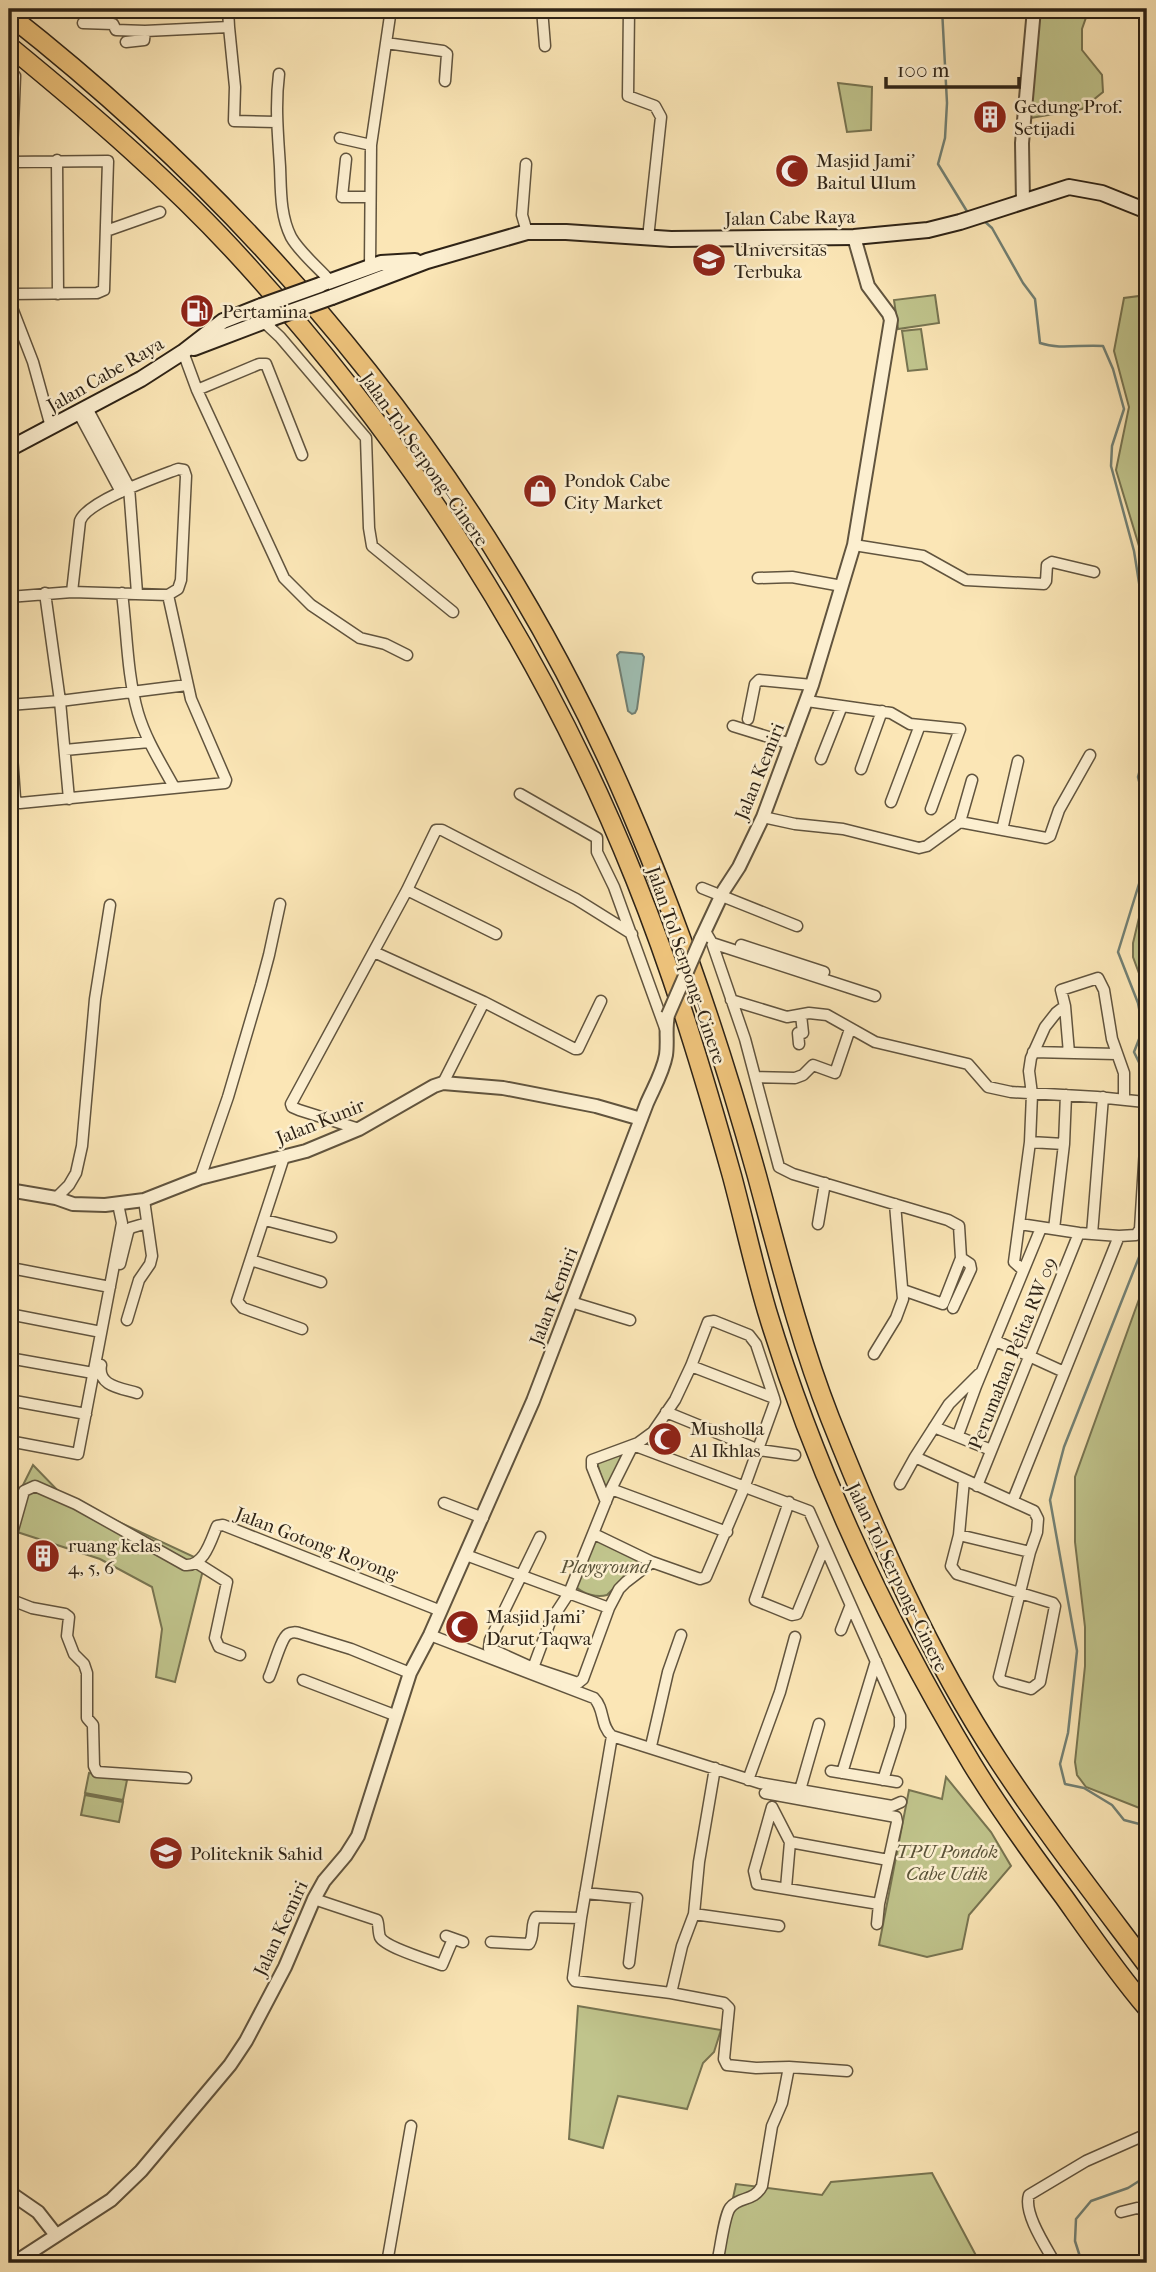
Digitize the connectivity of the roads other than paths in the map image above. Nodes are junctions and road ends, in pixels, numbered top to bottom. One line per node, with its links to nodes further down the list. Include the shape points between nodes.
1 (228, 9): 8 (street)
2 (391, 9): 11 (street)
3 (542, 9): 13 (street)
4 (629, 9): 32 (street, via 628,96 655,106 661,117)
5 (1034, 9): 25 (street, via 1022,155)
6 (9, 15): 240 (highway, Jalan Tol Serpong–Cinere, via 154,138 266,250 385,392 500,556 584,710 661,883 756,1171 791,1307 829,1416 885,1546 929,1640 995,1755)
7 (83, 23): 9 (street)
8 (229, 27): 9 (street); 17 (street, via 234,121)
9 (145, 31): 10 (street, via 144,40)
10 (126, 41)
11 (386, 43): 16 (street, via 443,51 448,60); 19 (street)
12 (9, 46): 242 (highway, Jalan Tol Serpong–Cinere, via 141,159 247,264 365,405 478,570 519,639 590,774 638,886 692,1040 767,1310 847,1528 905,1646 974,1767 1035,1858)
13 (545, 46)
14 (279, 74): 17 (street)
15 (15, 76): 22 (street)
16 (445, 81)
17 (276, 122): 35 (street, via 287,227)
18 (340, 138): 19 (street)
19 (371, 145): 24 (street)
20 (346, 159): 24 (street, via 342,197)
21 (57, 160): 22 (street); 29 (street, via 108,160); 36 (street)
22 (10, 162): 28 (street)
23 (526, 164): 30 (street, via 522,215)
24 (369, 197): 34 (street)
25 (1023, 202): 26 (main road, Jalan Cabe Raya, via 1069,187); 31 (main road, Jalan Cabe Raya, via 928,230)
26 (1147, 211)
27 (160, 212): 29 (street)
28 (9, 225)
29 (106, 232): 36 (street, via 104,290)
30 (527, 232): 32 (main road, Jalan Cabe Raya); 33 (main road, Jalan Cabe Raya)
31 (853, 237): 32 (main road, Jalan Cabe Raya); 47 (street, Jalan Kemiri, via 868,286 891,320)
32 (648, 238)
33 (427, 261): 34 (main road, Jalan Cabe Raya, via 381,262); 39 (main road, Jalan Cabe Raya, bridge)
34 (370, 267): 35 (main road, Jalan Cabe Raya)
35 (326, 284): 40 (main road, Jalan Cabe Raya, bridge, via 222,321)
36 (58, 294): 37 (street)
37 (9, 295)
38 (9, 300): 43 (street)
39 (268, 320): 40 (main road, Jalan Cabe Raya); 57 (street, via 366,438 372,546)
40 (183, 352): 41 (street); 42 (main road, Jalan Cabe Raya)
41 (197, 390): 45 (street, via 266,364); 58 (street, via 284,579 311,605 360,638)
42 (82, 410): 43 (main road, Jalan Cabe Raya); 46 (street)
43 (51, 427): 44 (main road, Jalan Cabe Raya)
44 (9, 449)
45 (303, 455)
46 (125, 489): 51 (street, via 81,516); 54 (street); 55 (street, via 184,470 181,580 178,589)
47 (854, 545): 48 (street, via 923,556 972,580 1044,584 1047,565 1052,562); 50 (street, Jalan Kemiri)
48 (1094, 572)
49 (758, 578): 50 (street, via 792,577)
50 (842, 586): 60 (street, Jalan Kemiri)
51 (72, 592): 52 (street); 53 (street)
52 (45, 593): 56 (street); 62 (street)
53 (122, 593): 54 (street); 61 (street)
54 (137, 593): 55 (street)
55 (168, 595): 59 (street)
56 (9, 597)
57 (453, 612)
58 (407, 655)
59 (187, 685): 61 (street); 79 (street, via 226,780)
60 (812, 685): 63 (street, Jalan Kemiri); 68 (street, via 758,680)
61 (134, 692): 62 (street); 71 (street)
62 (60, 701): 64 (street); 73 (street)
63 (807, 701): 65 (street); 72 (street, Jalan Kemiri)
64 (9, 705)
65 (842, 706): 66 (street); 75 (street)
66 (882, 711): 69 (street); 77 (street)
67 (9, 714): 81 (street, via 16,801)
68 (748, 719)
69 (919, 725): 82 (street); 83 (street, via 960,729)
70 (733, 726): 72 (street)
71 (149, 742): 73 (street); 79 (street)
72 (791, 744): 84 (street, Jalan Kemiri)
73 (65, 750): 81 (street)
74 (1090, 755): 86 (street, via 1049,837)
75 (821, 760)
76 (1018, 761): 86 (street)
77 (861, 769)
78 (972, 780): 85 (street)
79 (174, 787): 81 (street)
80 (520, 794): 94 (street, via 597,838 597,852)
81 (69, 799)
82 (891, 802)
83 (931, 809)
84 (763, 817): 85 (street, via 843,829 919,848); 89 (street, Jalan Kemiri)
85 (960, 822): 86 (street)
86 (1002, 830)
87 (702, 888): 89 (street)
88 (407, 890): 93 (street); 94 (street, via 439,829 576,899); 96 (street)
89 (722, 896): 92 (street); 95 (street, Jalan Kemiri)
90 (279, 904): 123 (street, via 264,975)
91 (110, 905): 126 (street, via 95,999 82,1146 76,1173)
92 (797, 926)
93 (496, 934)
94 (632, 934): 104 (street)
95 (706, 937): 97 (street); 98 (street); 99 (street); 104 (street, Jalan Kemiri, bridge)
96 (374, 951): 100 (street); 119 (street, via 291,1104)
97 (824, 972)
98 (875, 996)
99 (731, 1000): 103 (street, via 787,1017); 110 (street)
100 (484, 1002): 101 (street, via 577,1050); 111 (street)
101 (601, 1002)
102 (1065, 1006): 107 (street, via 1049,1020); 108 (street); 109 (street, via 1061,989 1098,978)
103 (801, 1015): 105 (street, via 827,1015); 106 (street)
104 (665, 1028): 118 (street, Jalan Kemiri, via 664,1063)
105 (849, 1029): 110 (street, via 835,1073 813,1065 795,1078); 112 (street, via 882,1045 968,1064 988,1087)
106 (799, 1044)
107 (1033, 1052): 108 (street); 112 (street, via 1029,1071)
108 (1069, 1053): 109 (street)
109 (1116, 1054): 115 (street, via 1124,1073)
110 (756, 1077): 124 (street, via 779,1167)
111 (443, 1083): 118 (street, via 503,1088); 119 (street, Jalan Kunir)
112 (1032, 1094): 113 (street); 120 (street)
113 (1066, 1095): 114 (street); 121 (street)
114 (1103, 1097): 115 (street); 137 (street)
115 (1124, 1099): 116 (street)
116 (1147, 1105)
117 (1147, 1116): 138 (street, via 1140,1229 1136,1235)
118 (641, 1119): 147 (street, Jalan Kemiri)
119 (359, 1129): 122 (street, Jalan Kunir)
120 (1030, 1142): 121 (street); 133 (street)
121 (1064, 1144): 135 (street)
122 (284, 1157): 123 (street, Jalan Kunir); 130 (street)
123 (200, 1178): 127 (street, Jalan Kunir)
124 (825, 1183): 129 (street); 132 (street)
125 (9, 1190): 126 (street, Jalan Kunir)
126 (56, 1198): 128 (street, Jalan Kunir, via 73,1204)
127 (144, 1200): 128 (street, Jalan Kunir); 131 (street)
128 (118, 1204): 145 (street, via 122,1223)
129 (895, 1204): 140 (street, via 959,1226); 146 (street)
130 (265, 1220): 139 (street); 141 (street)
131 (147, 1223): 150 (street, via 152,1256); 162 (street, via 128,1232 99,1374 109,1384)
132 (818, 1224)
133 (1020, 1224): 134 (street); 142 (street, via 1014,1262)
134 (1041, 1228): 135 (street); 142 (street)
135 (1054, 1230): 136 (street)
136 (1079, 1233): 137 (street); 157 (street, Perumahan Pelita RW 09)
137 (1092, 1234): 138 (street)
138 (1119, 1236): 161 (street)
139 (331, 1237)
140 (961, 1258): 146 (street, via 943,1304); 148 (street, via 971,1269)
141 (251, 1260): 144 (street); 152 (street, via 238,1295 239,1305)
142 (1023, 1270): 154 (street)
143 (9, 1278): 145 (street, via 11,1268)
144 (321, 1282)
145 (110, 1287): 153 (street)
146 (903, 1290): 155 (street, via 902,1308)
147 (571, 1302): 151 (street); 184 (street, Jalan Kemiri)
148 (953, 1308)
149 (9, 1314): 153 (street)
150 (127, 1320)
151 (630, 1320)
152 (302, 1329)
153 (101, 1332): 160 (street)
154 (996, 1341): 157 (street); 159 (street)
155 (874, 1354)
156 (9, 1358): 160 (street)
157 (1029, 1358): 161 (street); 172 (street, Perumahan Pelita RW 09)
158 (691, 1366): 163 (street); 163 (street, via 708,1321 714,1321 749,1335); 165 (street)
159 (983, 1370): 167 (street, via 949,1404); 168 (street)
160 (93, 1373): 166 (street)
161 (1064, 1373): 180 (street)
162 (137, 1393)
163 (774, 1398): 171 (street)
164 (9, 1400): 166 (street)
165 (666, 1412): 170 (street, via 653,1432); 171 (street)
166 (86, 1414): 169 (street, via 78,1454)
167 (934, 1427): 168 (street); 174 (street)
168 (958, 1436): 172 (street)
169 (9, 1441)
170 (633, 1445): 178 (street); 179 (street); 181 (street, via 592,1460)
171 (759, 1450): 173 (street); 178 (street)
172 (991, 1450): 177 (street, Perumahan Pelita RW 09)
173 (795, 1455)
174 (915, 1457): 175 (street); 176 (street)
175 (964, 1480): 177 (street); 187 (street)
176 (900, 1484)
177 (977, 1486): 180 (street)
178 (744, 1488): 182 (street); 185 (street)
179 (611, 1489): 181 (street); 185 (street)
180 (1013, 1500): 191 (street, via 1034,1511 1038,1519)
181 (606, 1502): 186 (street)
182 (789, 1502): 190 (street, via 809,1511); 190 (street, via 755,1600 797,1614)
183 (444, 1503): 184 (street)
184 (483, 1518): 192 (street, Jalan Kemiri)
185 (727, 1532): 193 (street, via 706,1577 700,1579)
186 (594, 1534): 193 (street); 197 (street)
187 (959, 1535): 191 (street); 196 (street, via 953,1571)
188 (540, 1537): 195 (street)
189 (9, 1544): 194 (street, via 24,1491 35,1486 185,1565)
190 (824, 1548): 199 (street)
191 (1030, 1552): 196 (street)
192 (466, 1555): 195 (street); 201 (street, Jalan Kemiri)
193 (652, 1562): 200 (street, via 625,1582)
194 (197, 1563): 201 (street, Jalan Gotong Royong, via 217,1526 223,1525); 206 (street, via 227,1582 215,1638 219,1647)
195 (520, 1575): 197 (street); 208 (street, via 489,1648)
196 (1021, 1592): 196 (street, via 1053,1603 1056,1610 1040,1682 1031,1689 999,1678)
197 (569, 1593): 200 (street); 208 (street, via 550,1622)
198 (9, 1599): 219 (street, via 69,1617 66,1636 87,1673 87,1718 93,1725 97,1772)
199 (850, 1607): 202 (street); 207 (street)
200 (610, 1608): 208 (street, via 581,1682)
201 (441, 1611): 203 (street, Jalan Kemiri)
202 (841, 1630)
203 (430, 1635): 209 (street, Jalan Kemiri); 214 (street, via 594,1698 606,1731)
204 (681, 1635): 215 (street)
205 (796, 1637): 220 (street)
206 (240, 1655)
207 (876, 1661): 218 (street); 221 (street, via 900,1716)
208 (533, 1668)
209 (410, 1673): 210 (street, via 291,1632 282,1640); 212 (street, Jalan Kemiri)
210 (270, 1678)
211 (303, 1680): 212 (street)
212 (397, 1716): 231 (street, Jalan Kemiri, via 358,1836)
213 (819, 1724): 224 (street)
214 (612, 1735): 215 (street); 230 (street)
215 (651, 1746): 216 (street)
216 (715, 1768): 220 (street); 233 (street)
217 (831, 1771): 218 (street)
218 (842, 1773): 221 (street)
219 (186, 1778)
220 (748, 1780): 223 (street)
221 (883, 1780): 222 (street)
222 (897, 1783)
223 (763, 1788): 224 (street); 226 (street); 228 (street, via 896,1817)
224 (800, 1790): 225 (street, via 892,1806)
225 (901, 1802)
226 (772, 1808): 227 (street); 229 (street, via 754,1876 757,1884)
227 (790, 1842): 228 (street); 229 (street)
228 (888, 1860): 232 (street)
229 (786, 1888): 232 (street)
230 (585, 1894): 234 (street); 239 (street, via 637,1898)
231 (314, 1899): 237 (street, via 377,1920 384,1941 442,1965); 251 (street, Jalan Kemiri, via 285,1967 230,2065 141,2171 111,2200)
232 (879, 1904): 235 (street)
233 (694, 1914): 236 (street); 241 (street)
234 (581, 1918): 238 (street, via 536,1917 529,1944); 241 (street, via 575,1981)
235 (877, 1924)
236 (779, 1926)
237 (454, 1939)
238 (491, 1942)
239 (629, 1963)
240 (1147, 1965)
241 (671, 1993): 243 (street, via 728,2004 727,2065)
242 (1147, 2008)
243 (789, 2067): 244 (street); 254 (street, via 772,2126 762,2186 757,2194 730,2208)
244 (847, 2071)
245 (411, 2126): 253 (street)
246 (1147, 2134): 255 (street, via 1086,2161 1029,2195 1031,2216)
247 (9, 2192): 251 (street, via 38,2212)
248 (9, 2200): 251 (street, via 33,2215)
249 (1147, 2210): 250 (street)
250 (1121, 2212)
251 (53, 2237): 252 (street, Jalan Kemiri)
252 (14, 2263)
253 (387, 2263)
254 (717, 2263)
255 (1055, 2263)

